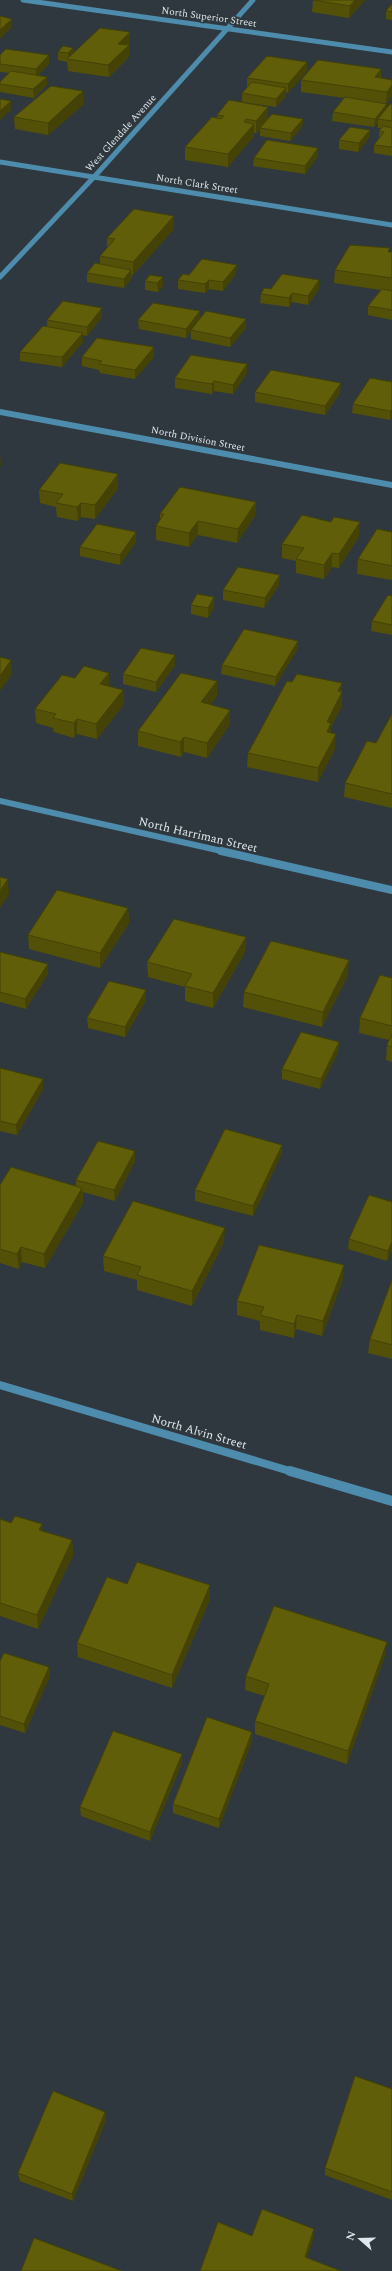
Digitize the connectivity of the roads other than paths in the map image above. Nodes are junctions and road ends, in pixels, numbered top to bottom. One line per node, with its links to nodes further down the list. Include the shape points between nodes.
1 (23, 0): 3 (street, North Superior Street)
2 (253, 0): 3 (street, West Glendale Avenue)
3 (227, 29): 4 (street, North Superior Street); 6 (street, West Glendale Avenue)
4 (392, 52)
5 (0, 162): 6 (street, North Clark Street)
6 (94, 177): 7 (street, North Clark Street); 8 (street, West Glendale Avenue)
7 (392, 225)
8 (0, 277)
9 (0, 412): 10 (street, North Division Street)
10 (392, 485)
11 (0, 801): 12 (street, North Harriman Street)
12 (392, 890)
13 (0, 1386): 14 (street, North Alvin Street)
14 (392, 1501)

